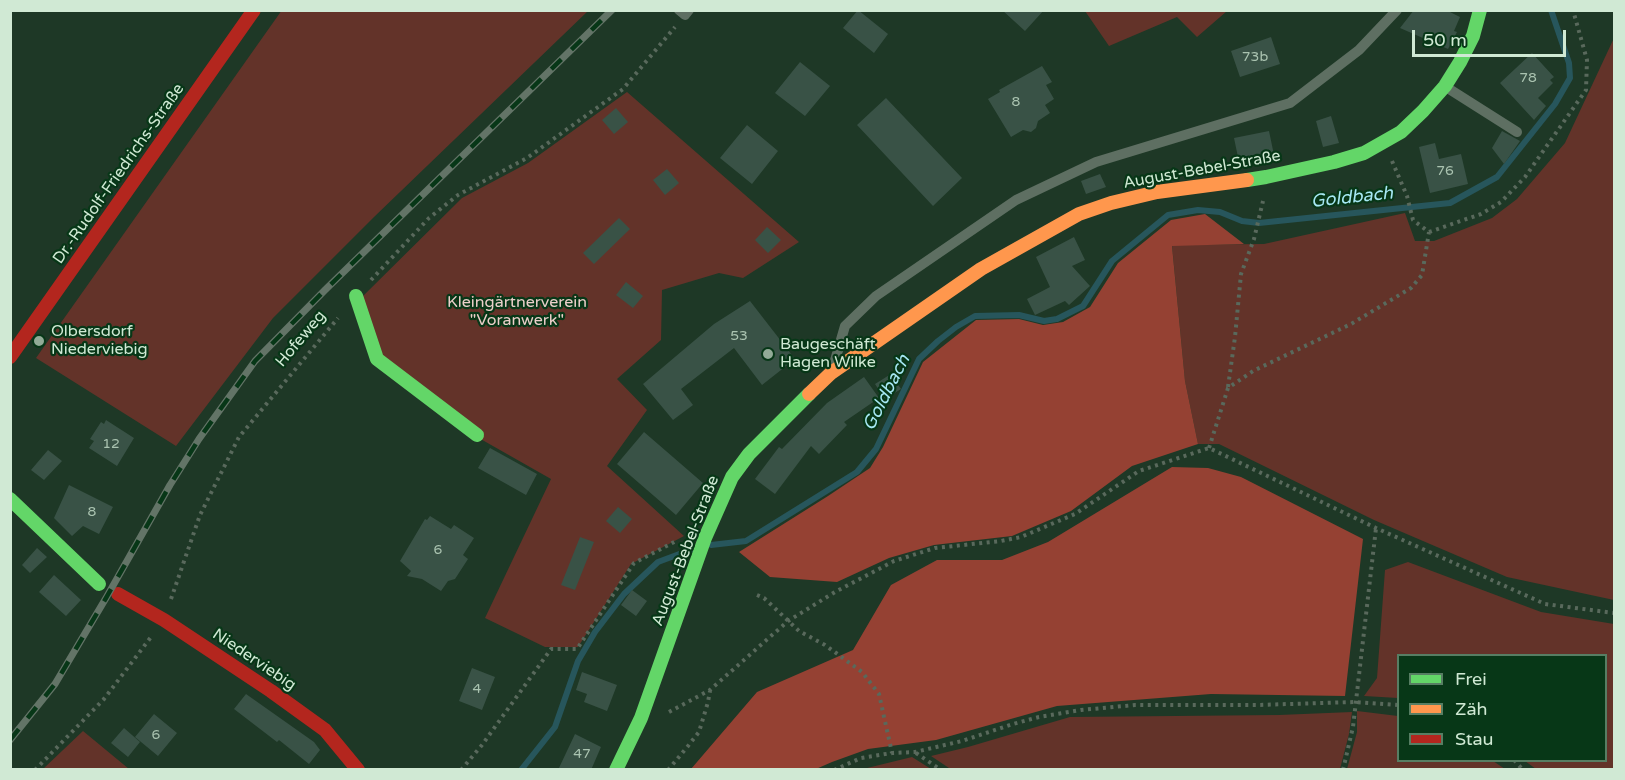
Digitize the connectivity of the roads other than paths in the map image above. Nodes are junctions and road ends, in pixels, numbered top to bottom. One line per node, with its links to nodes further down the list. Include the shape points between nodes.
1 (254, 10): 7 (street, Dr.-Rudolf-Friedrichs-Straße)
2 (1397, 10): 8 (lane, August-Bebel-Straße, via 1359,50 1290,103 1096,162 1016,200 876,296 845,326)
3 (1480, 10): 4 (street, August-Bebel-Straße, via 1473,36)
4 (1445, 86): 5 (lane); 8 (street, August-Bebel-Straße, via 1401,132 1364,153 1266,177 1157,192 1079,214 981,269)
5 (1516, 132)
6 (356, 296): 9 (street, via 377,359)
7 (10, 357)
8 (831, 373): 14 (street, August-Bebel-Straße, via 749,454 732,477 705,538 641,718)
9 (477, 435)
10 (10, 498): 11 (street)
11 (99, 584)
12 (118, 594): 13 (street, Niederviebig, via 164,620 325,730)
13 (358, 770)
14 (616, 770)

